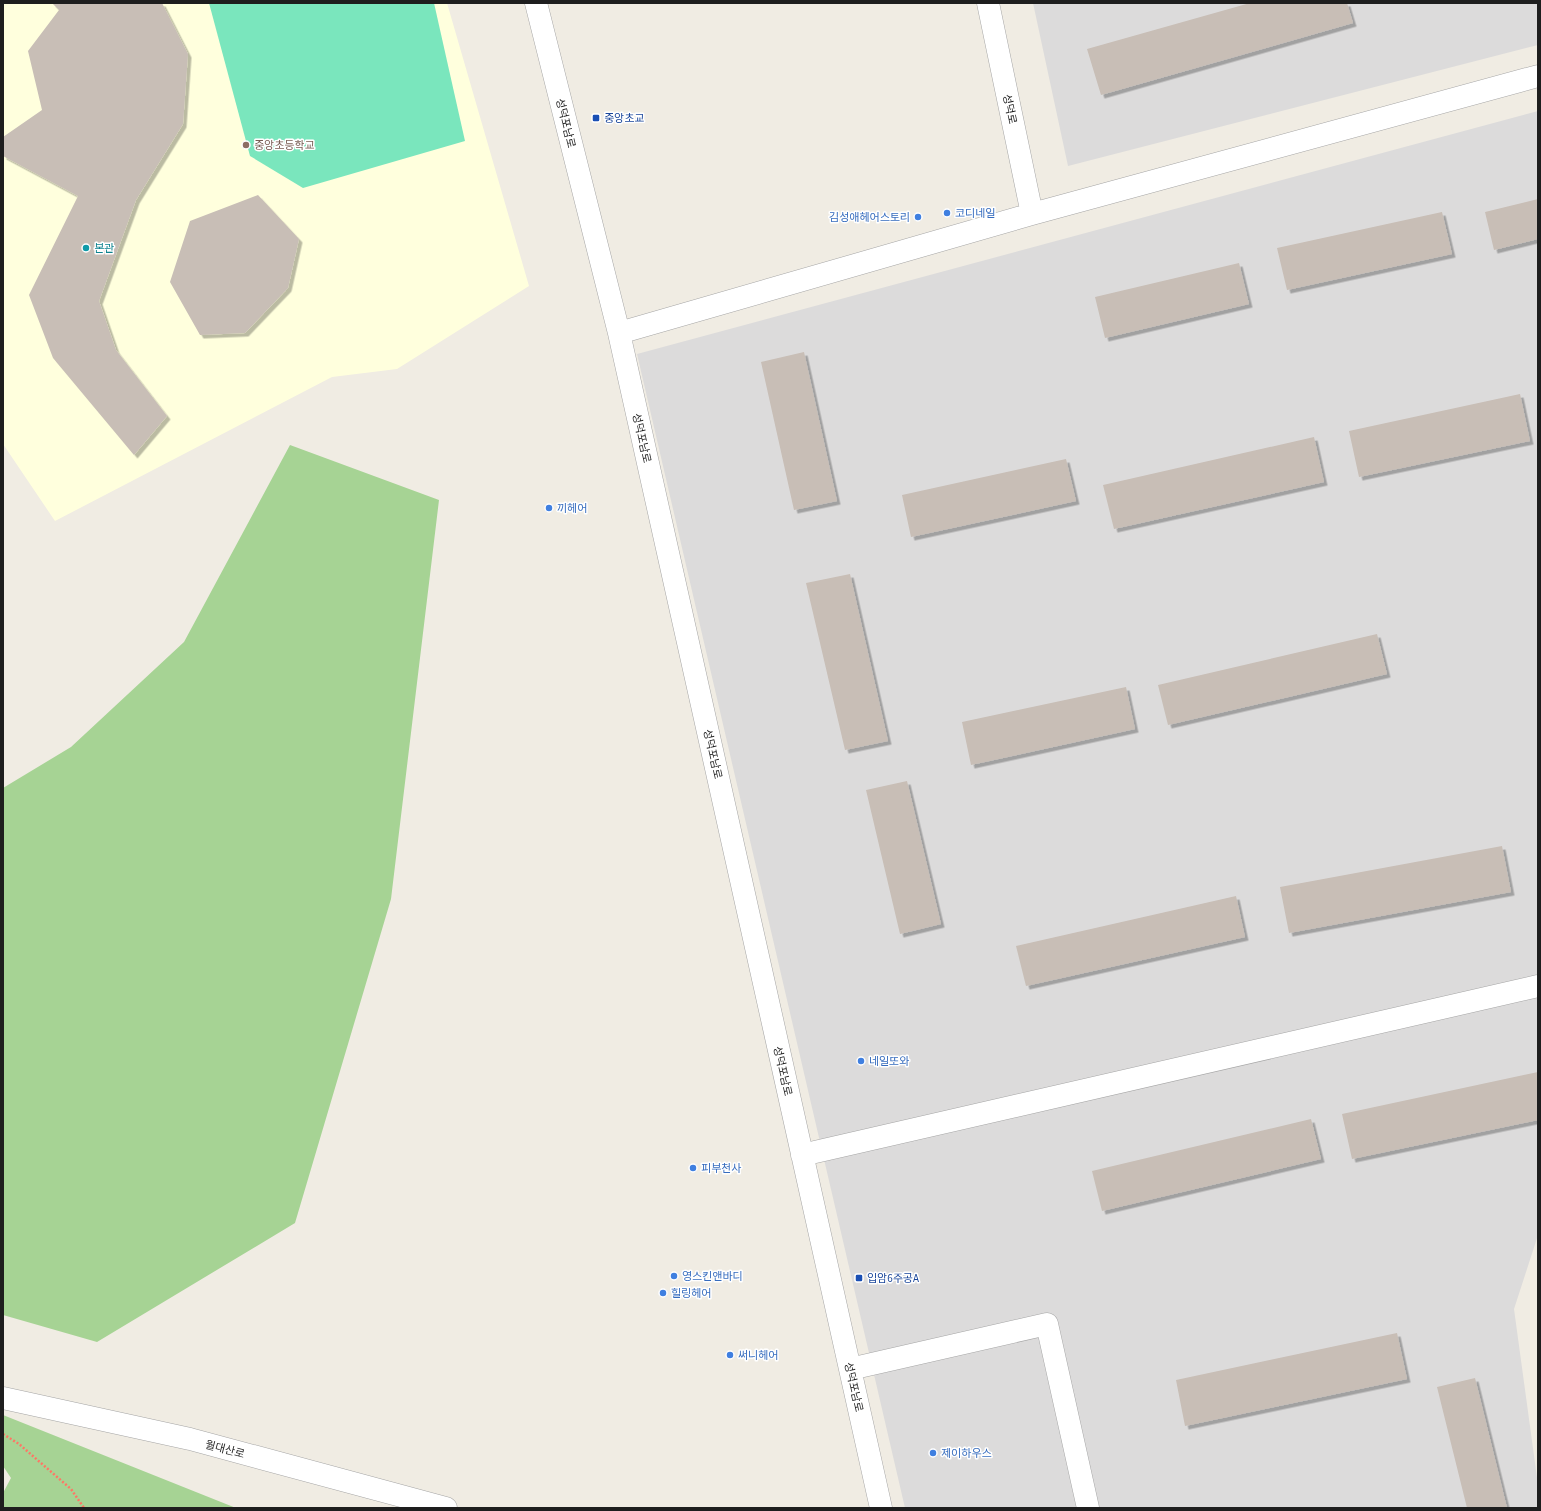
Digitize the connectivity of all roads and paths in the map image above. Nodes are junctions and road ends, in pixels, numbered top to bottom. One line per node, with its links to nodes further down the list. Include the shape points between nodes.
1 (536, 3): 5 (street, 성덕포남로)
2 (988, 3): 4 (street, 성덕로)
3 (1538, 76): 4 (street)
4 (1032, 214): 5 (street)
5 (619, 333): 7 (street, 성덕포남로)
6 (1538, 986): 7 (street)
7 (802, 1155): 8 (street, 성덕포남로)
8 (850, 1369): 13 (street, 성덕포남로); 14 (street, via 1047,1324)
9 (3, 1398): 12 (street, 월대산로, via 190,1439)
10 (3, 1434): 11 (path, via 19,1444 71,1489)
11 (84, 1508)
12 (446, 1508)
13 (881, 1508)
14 (1088, 1508)

